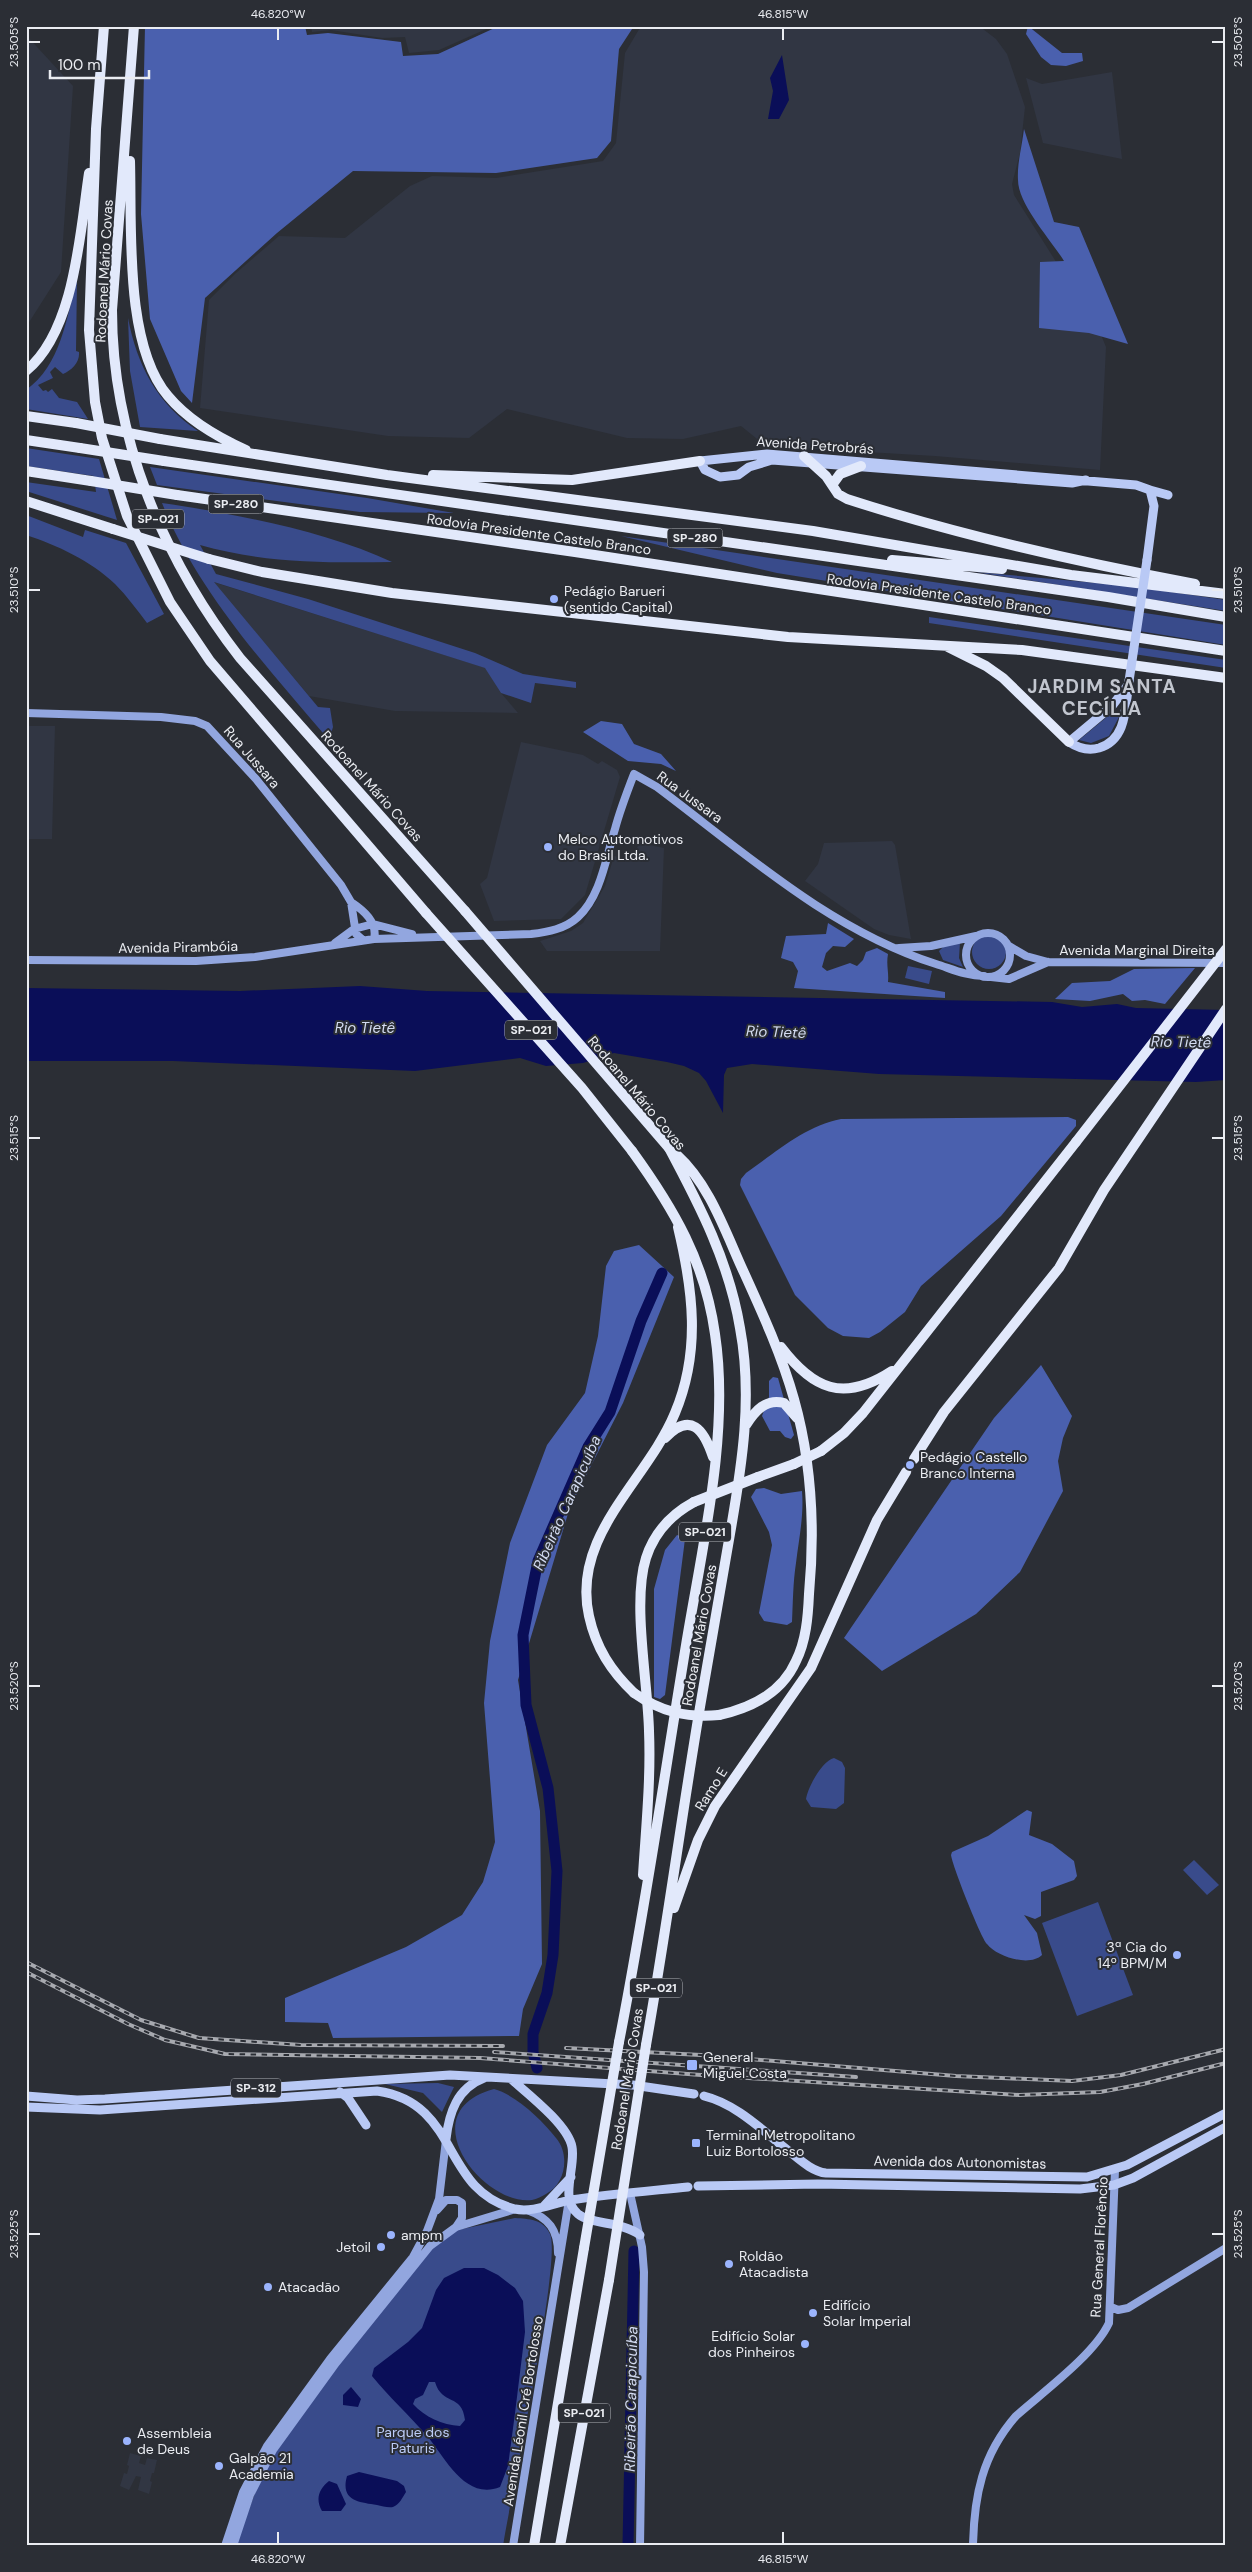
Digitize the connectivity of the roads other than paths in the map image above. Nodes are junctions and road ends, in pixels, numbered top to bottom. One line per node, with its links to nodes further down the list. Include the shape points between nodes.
1 (104, 26): 4 (highway, Rodoanel Mário Covas / SP-021)
2 (134, 26): 3 (highway, Rodoanel Mário Covas / SP-021)
3 (129, 112): 8 (highway, via 135,304 139,335 150,366 167,396 188,416 225,440); 50 (highway, Rodoanel Mário Covas / SP-021, bridge, via 112,310 112,342 121,412 138,470 161,527 194,593 240,658 464,911)
4 (96, 128): 5 (highway, via 64,308 44,351); 51 (highway, Rodoanel Mário Covas / SP-021, bridge, via 89,330 102,438 127,516 170,602 210,661 426,913 570,1074 632,1151)
5 (26, 370)
6 (26, 416): 8 (highway, bridge)
7 (26, 440): 19 (highway, Rodovia Presidente Castelo Branco / SP-280, bridge)
8 (260, 456): 13 (highway)
9 (808, 460): 10 (main road, Avenida Petrobrás, via 748,454); 10 (main road, Avenida Petrobrás, via 772,460 738,475 720,477 705,470); 11 (main road, Avenida Petrobrás); 14 (main road, Avenida Petrobrás); 15 (highway)
10 (700, 461): 13 (highway, via 572,480)
11 (861, 466): 14 (main road, Avenida Petrobrás, via 1072,483); 15 (highway, via 840,474)
12 (26, 471): 25 (highway, Rodovia Presidente Castelo Branco / SP-280, bridge)
13 (387, 475): 20 (highway, via 814,531)
14 (1086, 480): 16 (main road, Avenida Petrobrás, via 1136,485)
15 (832, 485): 21 (highway, via 847,499 950,530 1136,573)
16 (1150, 490): 18 (main road); 18 (main road, Avenida Petrobrás, via 1168,495)
17 (26, 501): 24 (highway, bridge, via 209,559 262,572 392,593 788,637)
18 (1154, 506): 27 (main road, bridge)
19 (786, 551): 20 (highway); 23 (highway, Rodovia Presidente Castelo Branco / SP-280)
20 (1070, 575): 22 (highway)
21 (1226, 590)
22 (1226, 594)
23 (1226, 617)
24 (942, 645): 26 (highway, via 1069,655); 31 (highway, via 1003,678)
25 (1226, 651)
26 (1226, 678)
27 (1129, 683): 28 (main road); 29 (main road)
28 (1112, 706): 29 (main road); 31 (main road)
29 (1125, 711): 31 (main road, via 1118,737 1109,743 1093,749)
30 (26, 713): 32 (main road, Rua Jussara, via 161,717 195,721 207,726 267,792)
31 (1069, 742)
32 (351, 902): 33 (main road, Rua Jussara); 34 (main road, Rua Jussara)
33 (373, 924): 34 (main road, Avenida Pirambóia); 36 (main road, Rua Jussara); 37 (main road)
34 (354, 929): 38 (main road); 39 (main road, Avenida Pirambóia)
35 (978, 935): 40 (main road, Rua Jussara); 41 (main road, via 993,933); 48 (main road, via 968,946 967,961 976,973)
36 (418, 936): 37 (main road, Rua Jussara); 42 (main road, Rua Jussara, via 531,934 552,931 576,918 596,889 634,774 837,919)
37 (374, 939): 38 (main road, Rua Jussara)
38 (363, 940): 39 (main road, Avenida Pirambóia)
39 (330, 946): 44 (main road, Avenida Pirambóia, via 255,957 204,960)
40 (931, 946): 42 (main road, Rua Jussara); 47 (main road)
41 (1009, 946): 45 (main road, Avenida Marginal Direita, via 1026,956); 48 (main road, via 1007,966 1002,972)
42 (897, 948): 47 (main road, Rua Jussara)
43 (1226, 949): 53 (highway, bridge)
44 (26, 960)
45 (1048, 962): 46 (main road, Avenida Marginal Direita); 48 (main road, Avenida Marginal Direita, via 1009,979)
46 (1226, 963)
47 (936, 964): 48 (main road, Rua Jussara)
48 (986, 976)
49 (1226, 1009): 57 (highway, via 1130,1149 1058,1268 944,1412)
50 (687, 1173): 52 (highway, via 722,1222); 55 (highway, Rodoanel Mário Covas / SP-021, via 732,1290 746,1370)
51 (674, 1211): 56 (highway, via 690,1279 693,1333 684,1386 676,1412); 58 (highway, Rodoanel Mário Covas / SP-021, via 701,1272 715,1333 719,1416)
52 (775, 1340): 53 (highway, via 803,1374 826,1386 854,1387 877,1380); 54 (highway)
53 (897, 1368): 60 (highway, bridge, via 855,1423 821,1450 794,1464 694,1502 674,1516 657,1535 646,1557 641,1582 650,1760)
54 (800, 1422): 55 (highway, via 784,1403 770,1402 758,1409); 56 (highway, bridge, via 810,1485 812,1545 808,1613 801,1649 789,1673 770,1694 746,1707 719,1715 674,1713 646,1702 634,1693 620,1680 598,1647 588,1612 586,1586 590,1560 601,1531)
55 (745, 1426): 61 (highway, Rodoanel Mário Covas / SP-021)
56 (660, 1444): 58 (highway, via 677,1428 694,1426 702,1431)
57 (914, 1459)
58 (714, 1460): 60 (highway, Rodoanel Mário Covas / SP-021)
59 (906, 1472): 61 (highway, Ramo E, via 877,1520 806,1676 715,1806 698,1840)
60 (641, 1930): 91 (highway, Rodoanel Mário Covas / SP-021, bridge, via 619,2042)
61 (667, 1931): 92 (highway, Rodoanel Mário Covas / SP-021, bridge, via 609,2280)
62 (487, 2077): 63 (main road); 66 (main road, SP-312, via 432,2076 105,2099); 72 (main road, via 467,2088 458,2098 448,2121)
63 (511, 2079): 65 (main road, via 633,2085); 74 (main road, via 569,2139 573,2154)
64 (340, 2092): 68 (main road, SP-312, via 100,2110); 70 (main road, via 354,2105); 72 (main road, SP-312, via 377,2091 398,2096 427,2114)
65 (694, 2094)
66 (26, 2096)
67 (704, 2096): 73 (main road, Avenida dos Autonomistas, via 733,2108 797,2158 823,2173 1061,2178 1087,2177)
68 (26, 2107)
69 (1226, 2113): 73 (main road, Avenida dos Autonomistas)
70 (366, 2125)
71 (1226, 2127): 75 (main road, Avenida dos Autonomistas, via 1133,2178)
72 (446, 2140): 81 (main road, via 468,2180 489,2196); 82 (main road)
73 (1115, 2170): 75 (main road, Rua General Florêncio)
74 (571, 2177): 79 (main road); 80 (main road)
75 (1114, 2185): 77 (main road, Avenida dos Autonomistas, via 1080,2189 811,2184); 87 (main road, Rua General Florêncio)
76 (688, 2186): 78 (main road)
77 (698, 2186)
78 (630, 2192): 79 (main road); 84 (main road)
79 (569, 2200): 80 (main road); 84 (main road, via 575,2211 584,2217 617,2224); 86 (main road, Avenida Léonil Cré Bortolosso)
80 (543, 2207): 81 (main road)
81 (521, 2209): 83 (main road); 86 (main road, Avenida Léonil Cré Bortolosso, via 538,2214 552,2225 558,2246)
82 (434, 2214): 83 (main road, via 446,2200 462,2203 464,2209); 88 (main road, via 413,2257 330,2359 267,2446 243,2492)
83 (456, 2227): 89 (main road, via 430,2246 419,2259 336,2363 273,2450 250,2495)
84 (640, 2234): 93 (main road, via 644,2272)
85 (1226, 2248): 87 (main road, via 1128,2308 1118,2310)
86 (558, 2280): 90 (main road, Avenida Léonil Cré Bortolosso)
87 (1111, 2306): 94 (main road, Rua General Florêncio, via 1109,2323 1098,2340 1016,2416 996,2447 976,2490)
88 (225, 2546)
89 (233, 2546)
90 (513, 2546)
91 (534, 2546)
92 (560, 2546)
93 (640, 2546)
94 (972, 2546)

